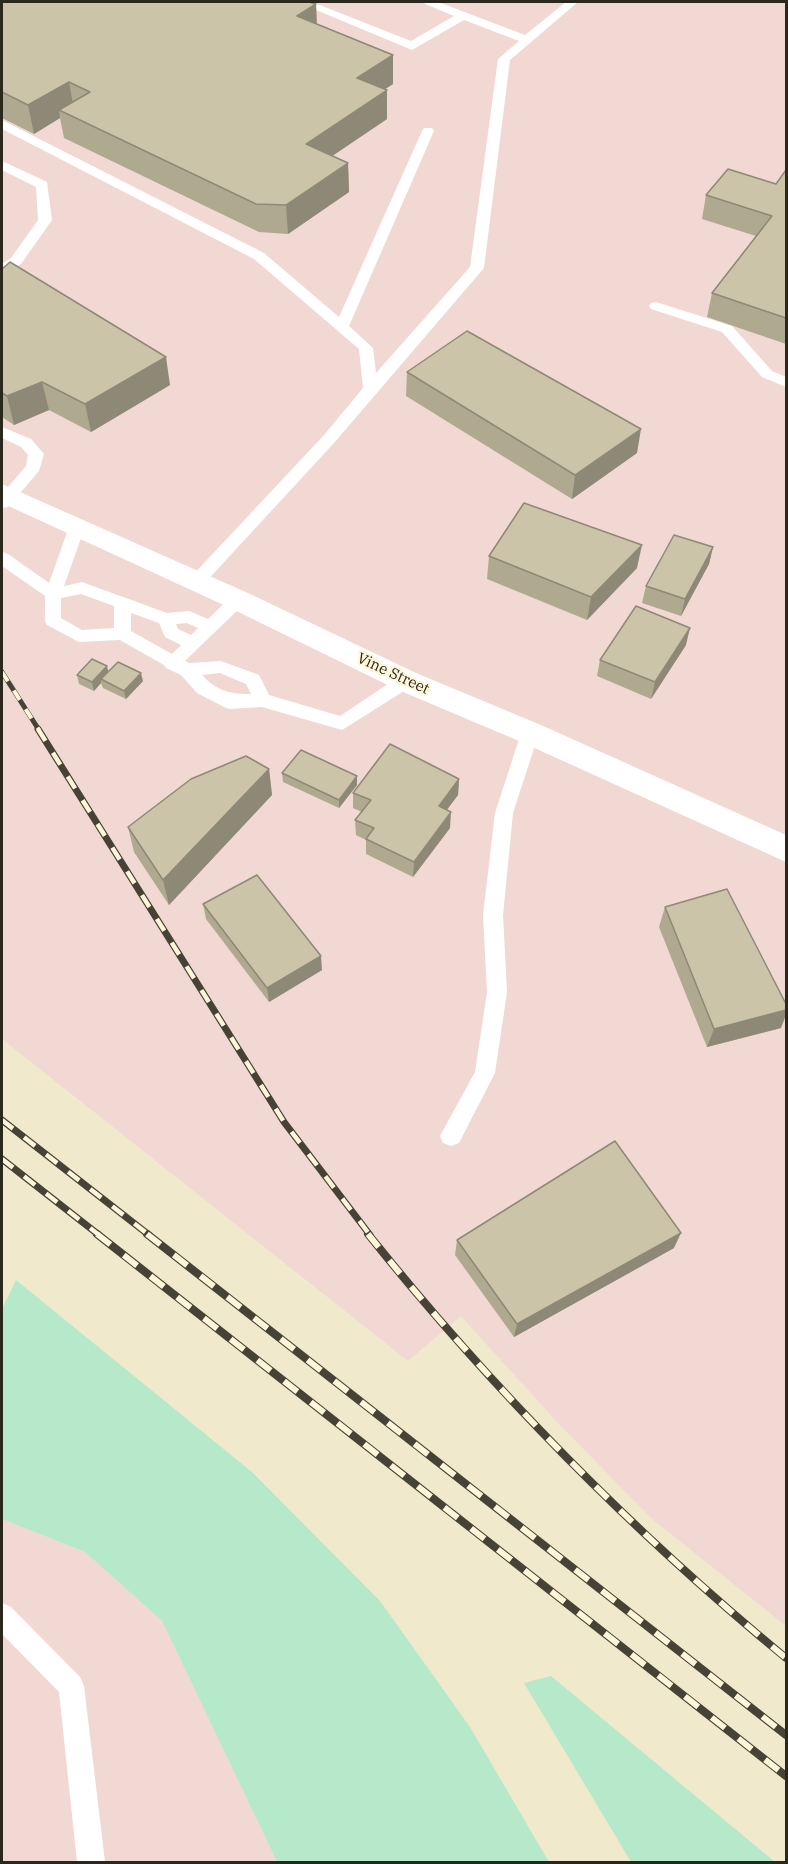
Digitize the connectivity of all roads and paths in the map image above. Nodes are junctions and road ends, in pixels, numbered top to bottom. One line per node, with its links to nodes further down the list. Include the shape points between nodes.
1 (303, 2): 4 (lane, via 412,46)
2 (429, 2): 4 (lane)
3 (572, 2): 5 (lane)
4 (464, 15): 5 (lane)
5 (527, 40): 13 (lane, via 504,59 477,268)
6 (2, 124): 11 (lane, via 259,255)
7 (428, 131): 11 (lane)
8 (2, 165): 9 (lane, via 42,185 45,220 16,261)
9 (2, 270)
10 (656, 306): 12 (lane, via 727,329 767,374)
11 (342, 327): 13 (lane, via 366,348)
12 (786, 382)
13 (369, 389): 18 (lane, via 329,439)
14 (2, 432): 15 (lane, via 26,443 36,453 34,467)
15 (3, 497): 16 (main road, Vine Street)
16 (77, 527): 18 (main road, Vine Street); 19 (lane)
17 (2, 558): 19 (lane)
18 (197, 581): 20 (main road, Vine Street)
19 (53, 594): 21 (lane, via 82,588); 24 (lane, via 53,621 79,636)
20 (238, 600): 23 (lane); 27 (main road, Vine Street)
21 (122, 603): 22 (lane); 24 (lane)
22 (166, 619): 23 (lane, via 189,617); 25 (lane, via 171,633)
23 (210, 627): 25 (lane)
24 (123, 634): 26 (lane)
25 (193, 643): 26 (lane)
26 (180, 667): 28 (lane, via 203,688 230,702); 28 (lane, via 221,667 253,680)
27 (406, 681): 28 (lane, via 342,723); 29 (main road, Vine Street)
28 (262, 700)
29 (530, 733): 30 (main road, Vine Street); 31 (lane, via 504,813 493,915 496,992 485,1073)
30 (786, 849)
31 (451, 1136)
32 (2, 1616): 33 (lane, via 71,1686)
33 (91, 1863)

